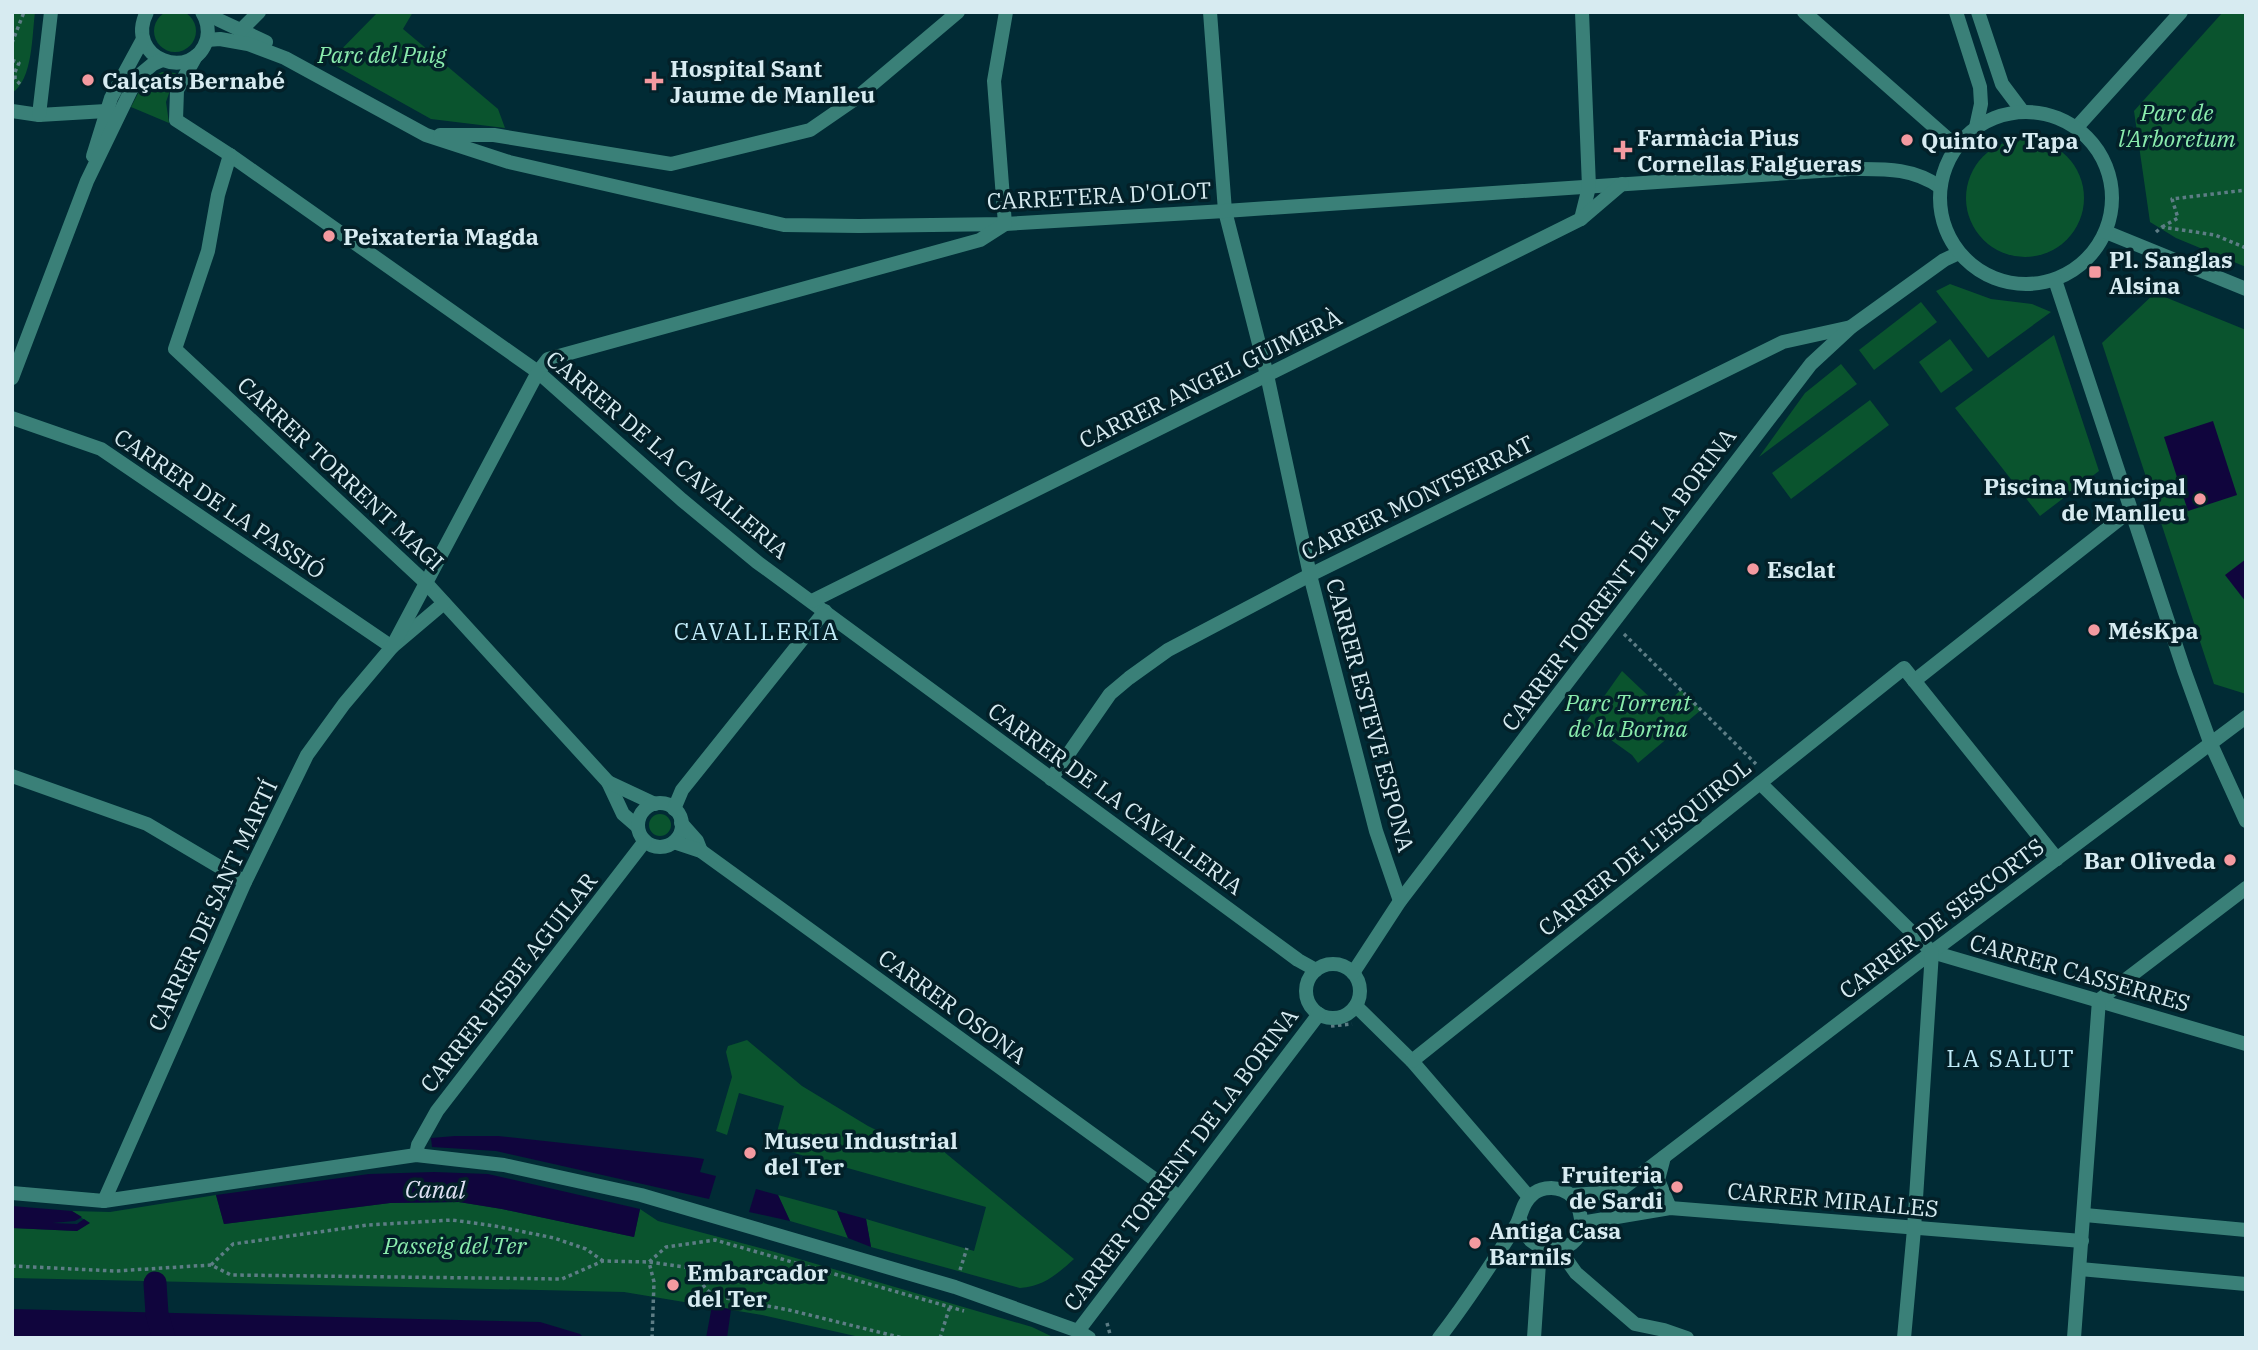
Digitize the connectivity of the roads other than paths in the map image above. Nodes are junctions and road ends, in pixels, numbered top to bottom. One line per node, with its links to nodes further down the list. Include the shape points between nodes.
1 (51, 12): 22 (street)
2 (147, 12): 14 (street)
3 (205, 12): 13 (street, CARRETERA D'OLOT); 15 (street)
4 (259, 12): 13 (street)
5 (958, 12): 25 (street, via 855,99 810,130 671,164 494,135)
6 (1006, 12): 34 (street, via 994,81)
7 (1210, 12): 32 (street, CARRER ESTEVE ESPONA)
8 (1582, 12): 30 (street)
9 (1804, 12): 26 (street)
10 (1956, 12): 23 (street, via 1980,87)
11 (1978, 12): 21 (street, via 2002,84)
12 (2181, 12): 24 (street)
13 (240, 31): 17 (street, CARRETERA D'OLOT, via 271,44)
14 (143, 39): 18 (street); 20 (street)
15 (207, 40): 16 (street); 17 (street, CARRETERA D'OLOT, via 248,44)
16 (196, 56): 18 (street, via 174,63); 27 (street, CARRER DE LA CAVALLERIA, via 177,90 176,120)
17 (285, 58): 25 (street, CARRETERA D'OLOT)
18 (162, 60): 28 (street, via 141,74 131,90)
19 (12, 111): 22 (street)
20 (106, 111): 22 (street); 28 (street)
21 (2023, 111): 23 (street, via 2000,115); 24 (street, via 2046,114)
22 (38, 115)
23 (1976, 127): 26 (street)
24 (2077, 127): 35 (street, via 2097,148 2111,181 2112,207)
25 (426, 135): 34 (street, CARRETERA D'OLOT, via 509,162 784,225)
26 (1956, 146): 31 (street)
27 (230, 155): 40 (street, CARRER DE LA CAVALLERIA); 46 (street, CARRER TORRENT MAGI, via 208,251 175,349)
28 (88, 181): 42 (street)
29 (1622, 184): 30 (street, CARRETERA D'OLOT); 31 (street, CARRETERA D'OLOT, via 1876,169 1924,176); 33 (street, CARRER ANGEL GUIMERÀ)
30 (1589, 187): 32 (street, CARRETERA D'OLOT); 33 (street)
31 (1940, 187): 36 (street, via 1940,210)
32 (1225, 211): 34 (street, CARRETERA D'OLOT); 41 (street, CARRER ESTEVE ESPONA)
33 (1581, 219): 41 (street, CARRER ANGEL GUIMERÀ)
34 (1005, 223): 40 (street, via 980,240 548,359)
35 (2106, 232): 37 (street, via 2082,264); 38 (street)
36 (1959, 253): 37 (street, via 1981,272 2008,283); 39 (street, CARRER TORRENT DE LA BORINA)
37 (2055, 280): 44 (street)
38 (2246, 289)
39 (1851, 327): 45 (street, CARRER MONTSERRAT, via 1783,342); 69 (street, CARRER TORRENT DE LA BORINA, via 1811,364)
40 (538, 372): 46 (street, CARRER DE SANT MARTÍ); 47 (street, CARRER DE LA CAVALLERIA, via 682,500)
41 (1267, 375): 45 (street, CARRER ESTEVE ESPONA); 47 (street, CARRER ANGEL GUIMERÀ)
42 (12, 377)
43 (12, 418): 50 (street, CARRER DE LA PASSIÓ, via 101,449)
44 (2131, 510): 51 (street); 53 (street)
45 (1310, 575): 55 (street, CARRER MONTSERRAT, via 1168,650 1129,678 1110,694); 69 (street, CARRER ESTEVE ESPONA, via 1376,831)
46 (426, 583): 48 (street, CARRER TORRENT MAGI); 50 (street, CARRER DE SANT MARTÍ)
47 (812, 601): 49 (street, CARRER DE LA CAVALLERIA)
48 (444, 603): 50 (street, CARRER DE SANT MARTÍ); 56 (street, CARRER TORRENT MAGI)
49 (825, 611): 55 (street, CARRER DE LA CAVALLERIA); 59 (street, via 682,790)
50 (392, 647): 67 (street, CARRER DE SANT MARTÍ, via 307,755)
51 (1914, 681): 57 (street, CARRER DE L'ESQUIROL, via 1904,668); 66 (street)
52 (2246, 717): 53 (street, CARRER DE SESCORTS)
53 (2210, 742): 60 (street); 66 (street, CARRER DE SESCORTS)
54 (12, 776): 67 (street, via 147,824)
55 (1051, 779): 71 (street, CARRER DE LA CAVALLERIA)
56 (608, 782): 58 (street, CARRER TORRENT MAGI); 62 (street, CARRER TORRENT MAGI, via 623,814)
57 (1760, 783): 70 (street, CARRER CASSERRES); 77 (street, CARRER DE L'ESQUIROL)
58 (655, 804): 59 (street); 62 (street, via 642,813)
59 (674, 809): 61 (street)
60 (2246, 821)
61 (681, 823): 64 (street); 65 (street, CARRER OSONA)
62 (638, 827): 63 (street)
63 (645, 841): 64 (street, via 659,847); 78 (street, CARRER BISBE AGUILAR, via 437,1111)
64 (674, 842): 65 (street, CARRER OSONA)
65 (701, 851): 82 (street, CARRER OSONA)
66 (2057, 859): 70 (street, CARRER DE SESCORTS)
67 (245, 882): 84 (street, CARRER DE SANT MARTÍ)
68 (2246, 888): 73 (street)
69 (1400, 901): 72 (street, CARRER TORRENT DE LA BORINA)
70 (1932, 952): 73 (street, CARRER CASSERRES); 79 (street, CARRER DE SESCORTS); 89 (street)
71 (1316, 970): 72 (street, via 1331,964); 75 (street, via 1306,993)
72 (1353, 972): 74 (street, via 1360,985)
73 (2099, 1000): 76 (street, CARRER CASSERRES); 86 (street)
74 (1356, 1006): 75 (street, via 1335,1018); 77 (street)
75 (1319, 1014): 82 (street, CARRER TORRENT DE LA BORINA)
76 (2246, 1044)
77 (1412, 1061): 83 (street)
78 (416, 1155): 84 (street); 96 (street, via 504,1165 641,1195 955,1287)
79 (1664, 1157): 81 (street, CARRER DE SESCORTS, via 1618,1192); 85 (street, via 1658,1180)
80 (12, 1193): 84 (street)
81 (1571, 1195): 83 (street, via 1551,1188); 88 (street, via 1578,1203)
82 (1179, 1197): 96 (street, CARRER TORRENT DE LA BORINA)
83 (1529, 1197): 87 (street)
84 (104, 1201)
85 (1670, 1208): 88 (street, CARRER MIRALLES); 89 (street, CARRER MIRALLES)
86 (2085, 1215): 90 (street); 91 (street)
87 (1520, 1219): 92 (street, via 1525,1237); 97 (street)
88 (1581, 1223): 93 (street, via 1575,1239)
89 (1914, 1228): 91 (street, CARRER MIRALLES); 100 (street)
90 (2246, 1230)
91 (2082, 1241): 94 (street)
92 (1540, 1248): 93 (street); 98 (street)
93 (1559, 1249): 99 (street, via 1576,1273 1634,1324)
94 (2080, 1269): 95 (street); 101 (street)
95 (2246, 1284)
96 (1084, 1334)
97 (1440, 1338)
98 (1534, 1338)
99 (1687, 1338)
100 (1904, 1338)
101 (2074, 1338)

